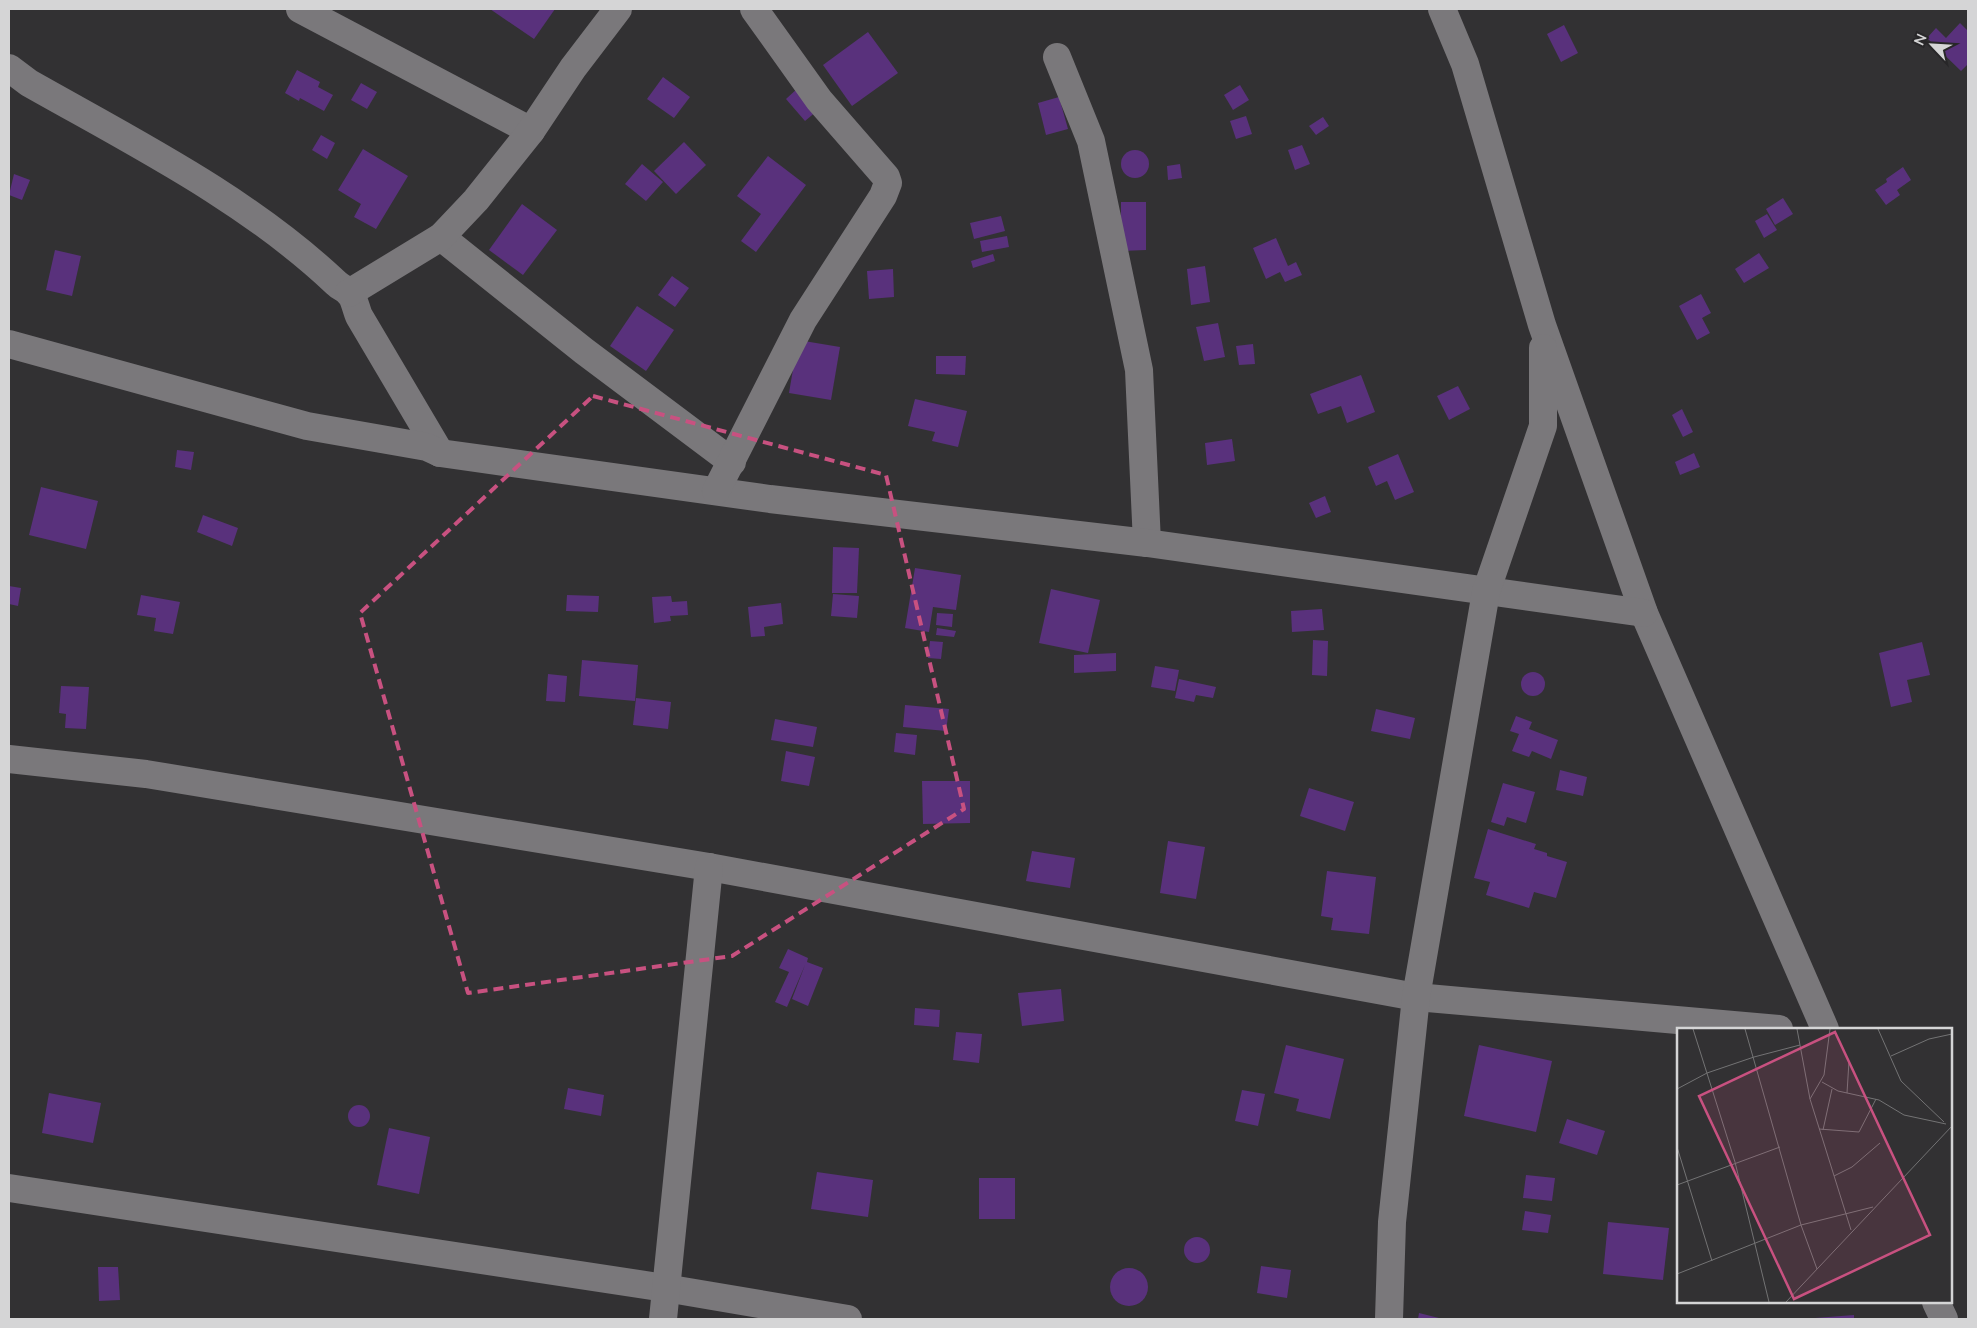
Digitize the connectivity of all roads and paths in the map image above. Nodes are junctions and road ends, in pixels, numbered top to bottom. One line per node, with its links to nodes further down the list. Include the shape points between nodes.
1 (300, 9): 7 (street)
2 (618, 9): 7 (street)
3 (754, 9): 13 (street, via 793,67 888,183 883,196 803,320)
4 (1442, 9): 10 (street, via 1465,64)
5 (1057, 56): 15 (street, via 1091,141 1138,361)
6 (9, 68): 9 (street, via 253,216 302,251)
7 (531, 131): 8 (street, via 476,200)
8 (441, 237): 9 (street); 13 (street, via 584,351)
9 (349, 292): 12 (street, via 359,316)
10 (1542, 325): 16 (street, via 1543,426); 17 (street)
11 (9, 344): 12 (street, via 307,426 427,447)
12 (440, 453): 14 (street)
13 (732, 462): 14 (street)
14 (716, 491): 15 (street)
15 (1147, 543): 16 (street)
16 (1486, 592): 17 (street); 20 (street)
17 (1644, 613): 22 (street)
18 (9, 759): 19 (street, via 146,774)
19 (709, 867): 20 (street); 24 (street)
20 (1416, 997): 21 (street); 28 (street, via 1392,1222)
21 (1768, 1028)
22 (1825, 1028)
23 (9, 1188): 24 (street)
24 (665, 1288): 26 (street); 27 (street)
25 (1936, 1303): 29 (street)
26 (663, 1319)
27 (848, 1319)
28 (1389, 1319)
29 (1944, 1319)

